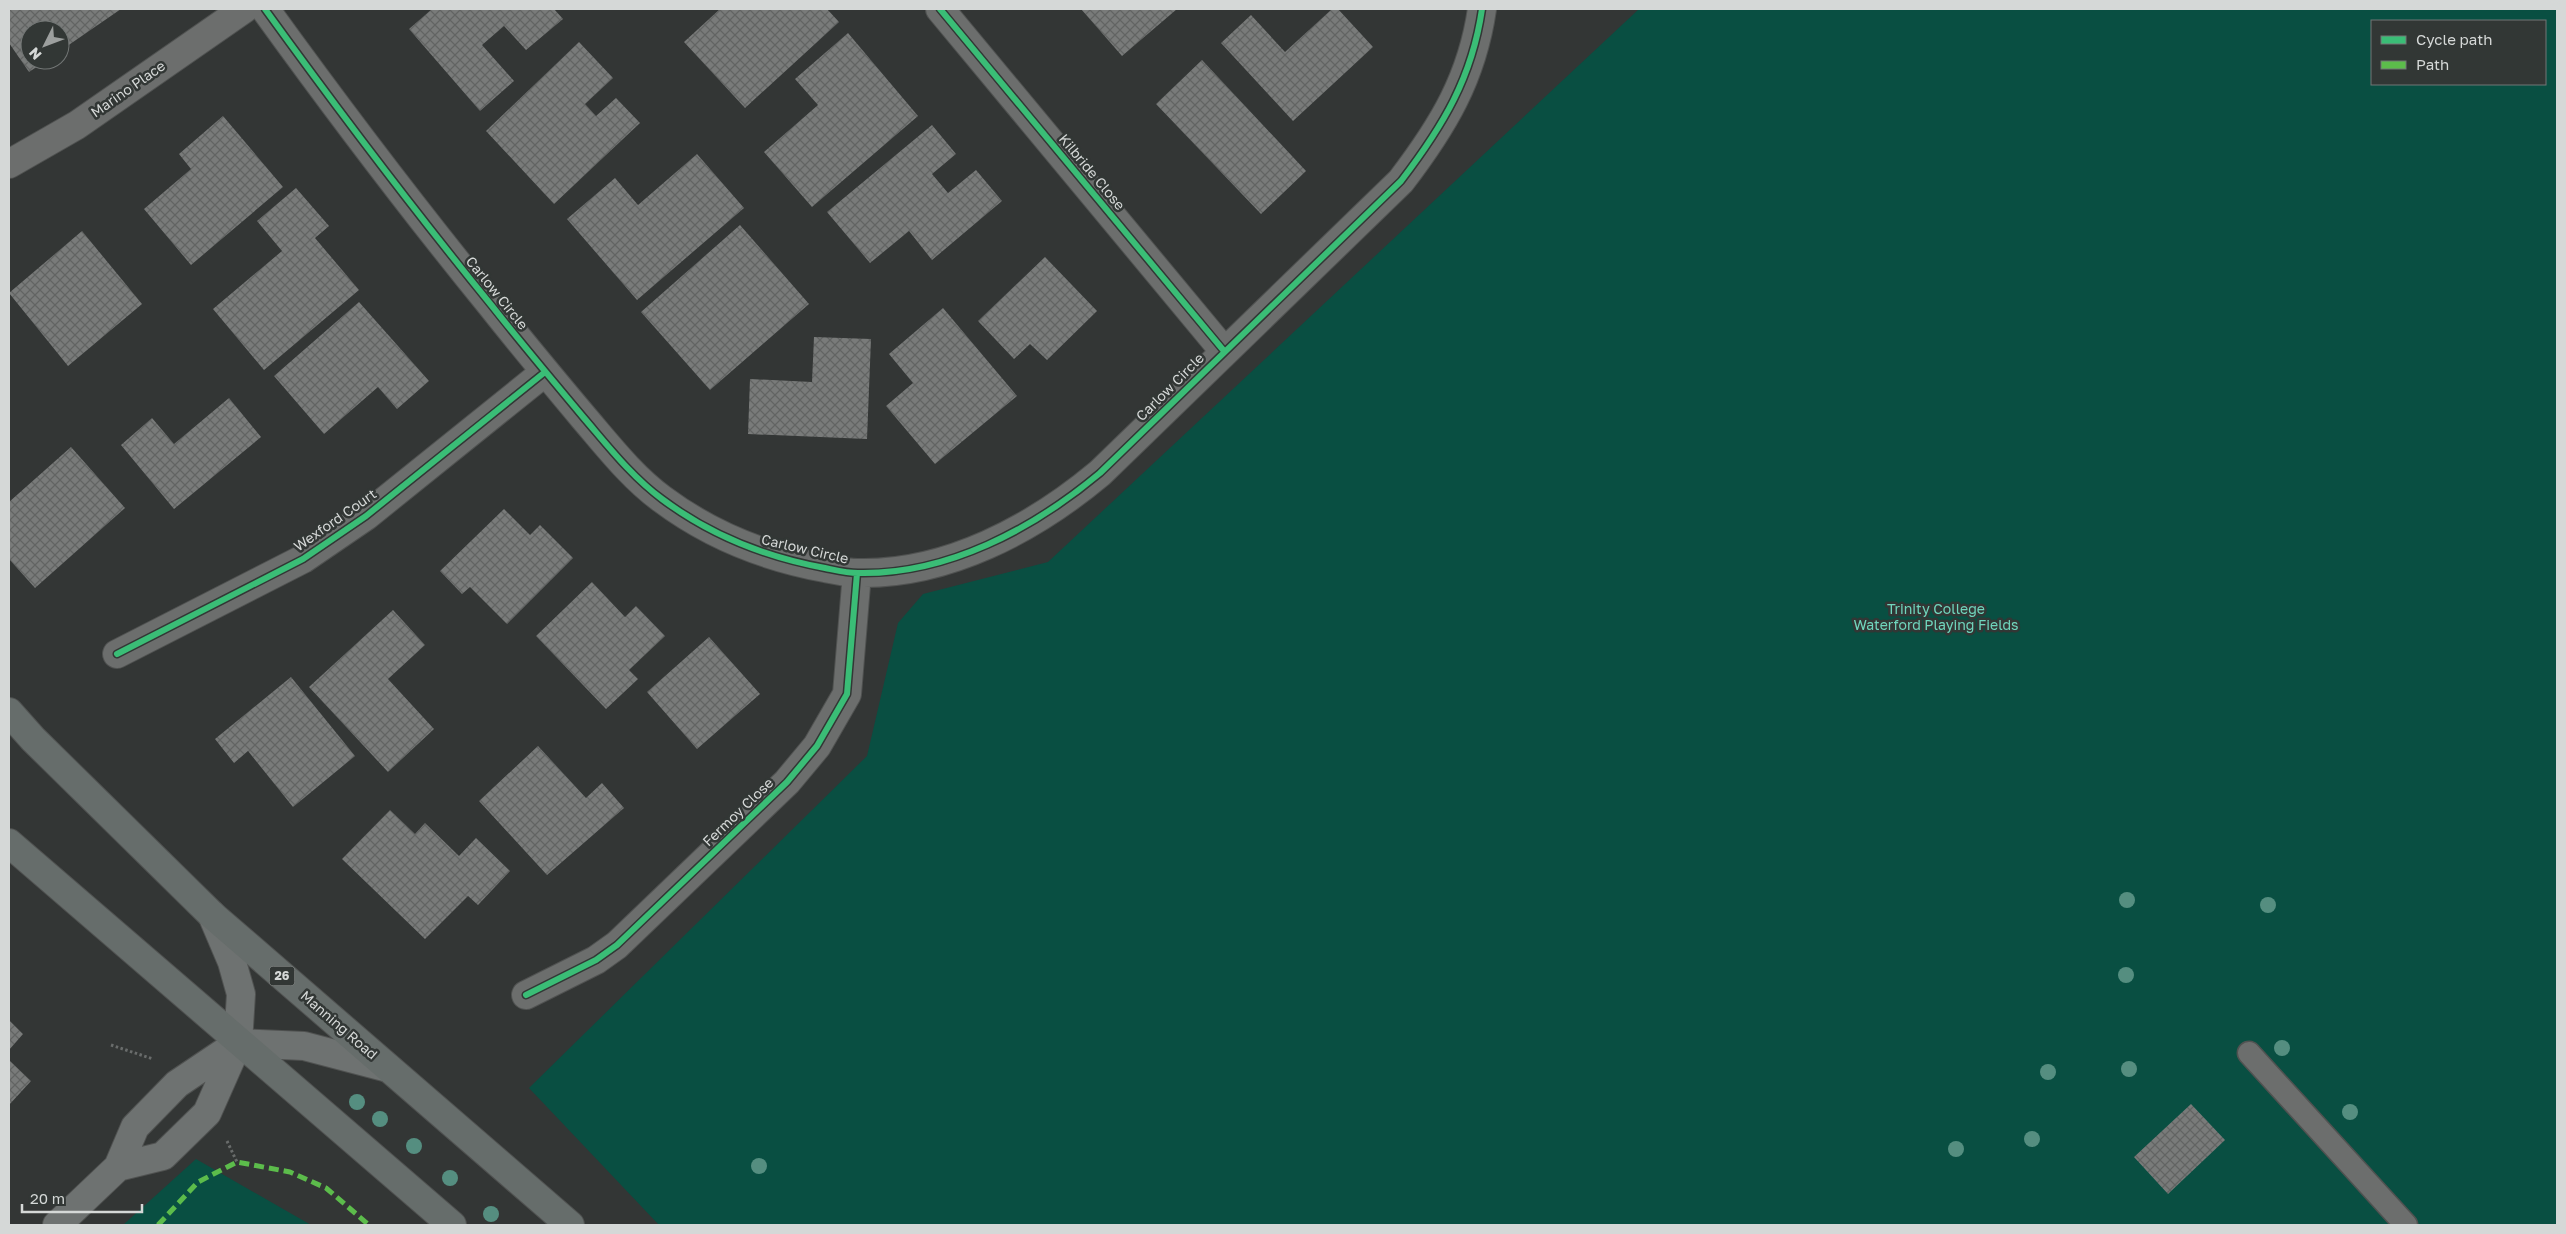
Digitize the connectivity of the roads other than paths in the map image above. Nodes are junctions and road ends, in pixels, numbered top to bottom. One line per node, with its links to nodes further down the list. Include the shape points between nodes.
1 (244, 9): 5 (street, Marino Place, via 77,125)
2 (265, 9): 7 (street, Carlow Circle, via 400,192)
3 (940, 9): 6 (street, Kilbride Close)
4 (1482, 9): 6 (street, Carlow Circle, via 1474,51 1462,86 1422,153 1360,222)
5 (9, 164)
6 (1224, 351): 8 (street, Carlow Circle, via 1100,473 1050,512 1015,532 962,555 913,568)
7 (545, 372): 8 (street, Carlow Circle, via 610,449 668,503 743,546 800,563); 9 (street, Wexford Court, via 366,516 303,559)
8 (857, 574): 13 (street, Fermoy Close, via 847,694 817,746 787,782 624,939 596,960)
9 (117, 654)
10 (9, 712): 12 (main road, Manning Road / 26)
11 (9, 843): 14 (main road)
12 (212, 916): 14 (street, via 232,962 241,994); 16 (main road, Manning Road / 26)
13 (526, 995)
14 (238, 1043): 16 (street, via 304,1046); 17 (street, via 177,1084 135,1127); 17 (street, via 206,1113 163,1156); 19 (main road)
15 (2249, 1053): 21 (lane)
16 (388, 1068): 20 (main road, Manning Road / 26)
17 (118, 1167): 18 (street)
18 (57, 1225)
19 (452, 1225)
20 (570, 1225)
21 (2406, 1225)

